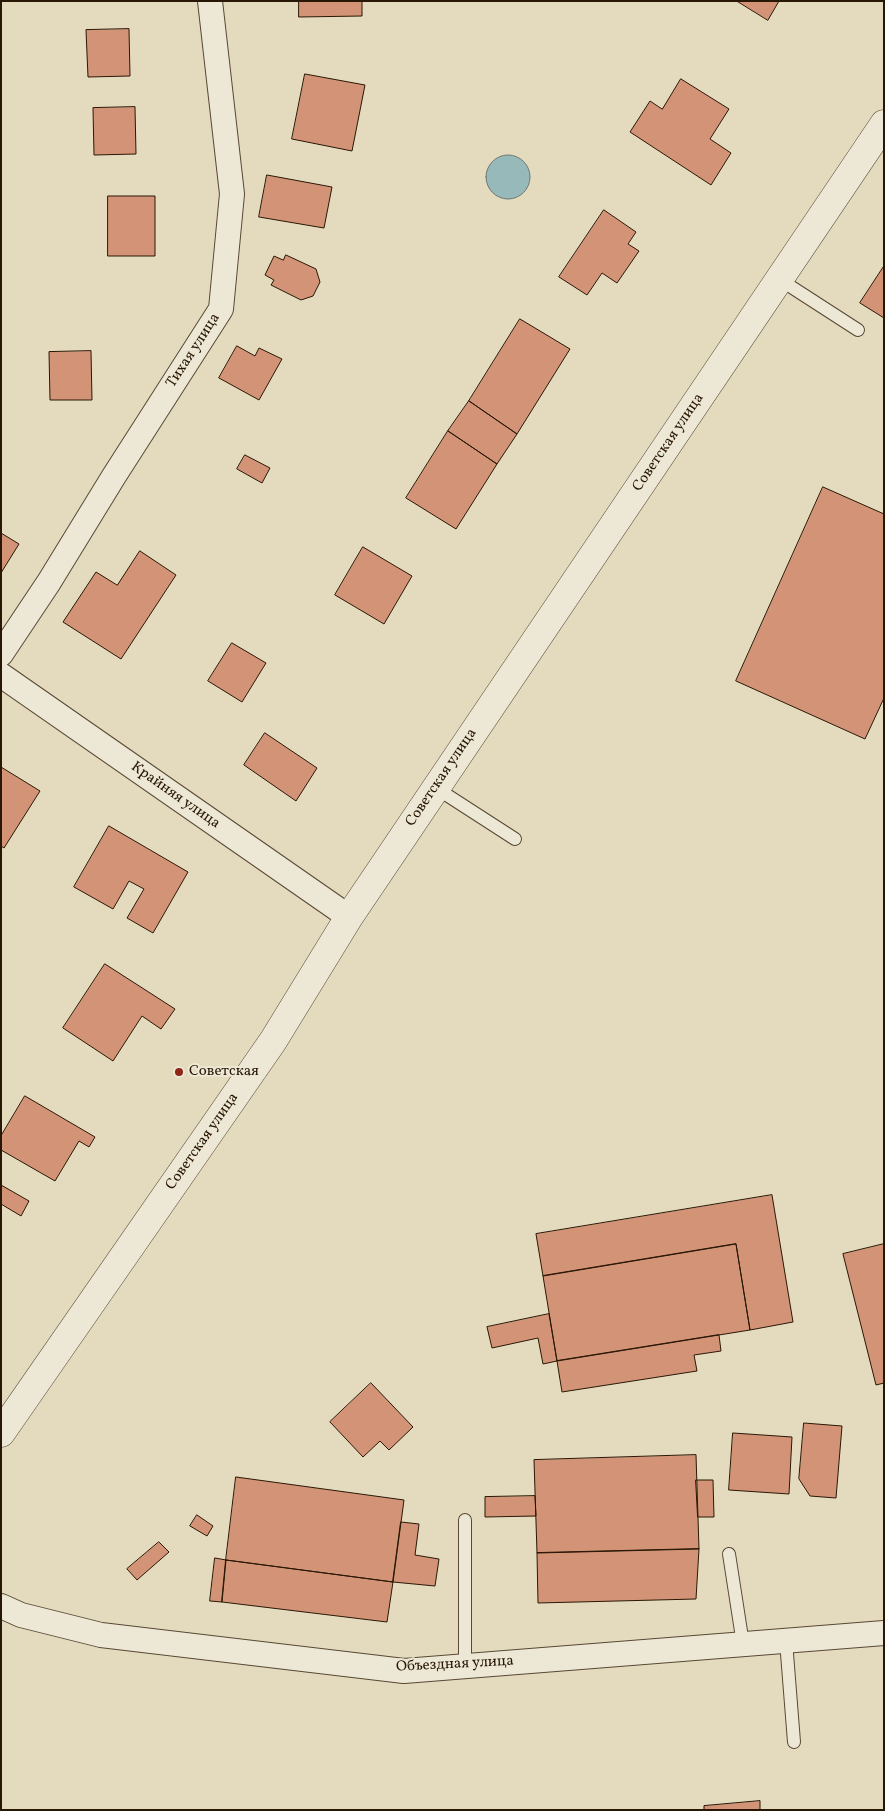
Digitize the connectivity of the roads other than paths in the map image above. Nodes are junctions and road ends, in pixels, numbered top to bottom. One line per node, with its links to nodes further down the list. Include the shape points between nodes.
1 (210, 1): 5 (street, Тихая улица, via 232,194 221,309)
2 (884, 124): 3 (street, Советская улица)
3 (779, 279): 4 (lane); 7 (street, Советская улица)
4 (858, 330)
5 (1, 654)
6 (1, 675): 9 (street, Крайняя улица)
7 (436, 788): 8 (lane); 9 (street, Советская улица)
8 (515, 840)
9 (348, 917): 10 (street, Советская улица, via 273,1041)
10 (1, 1433)
11 (465, 1520): 17 (lane)
12 (729, 1554): 16 (lane)
13 (1, 1606): 17 (street, Объездная улица, via 21,1616 100,1635 404,1671)
14 (884, 1633): 15 (street, Объездная улица)
15 (786, 1641): 16 (street, Объездная улица); 18 (lane)
16 (743, 1644): 17 (street, Объездная улица)
17 (465, 1666)
18 (794, 1742)

